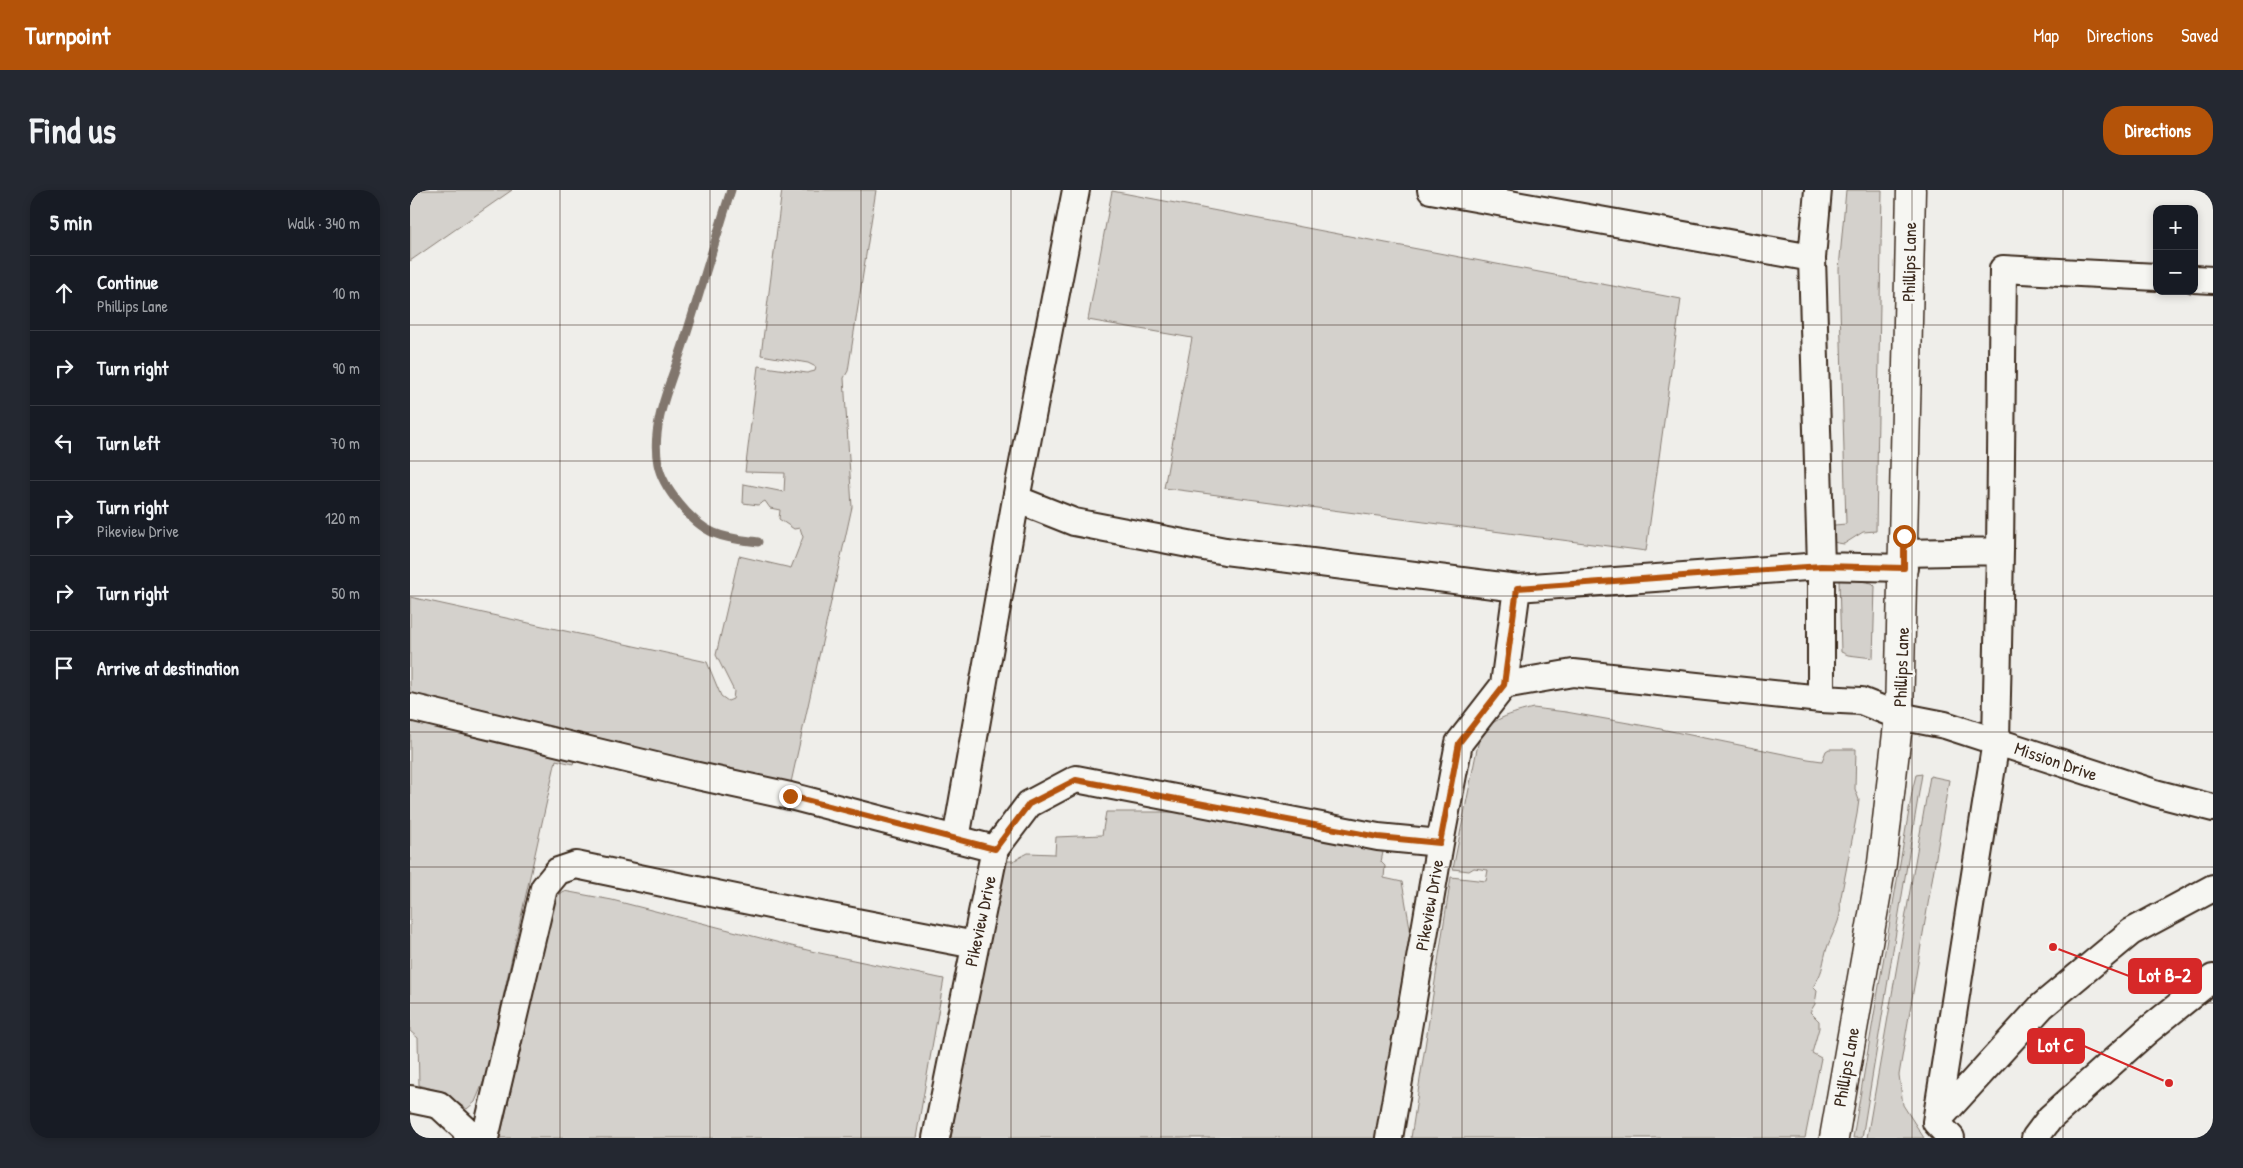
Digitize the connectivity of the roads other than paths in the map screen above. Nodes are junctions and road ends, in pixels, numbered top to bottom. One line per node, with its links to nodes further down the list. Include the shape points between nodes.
1 (1076, 190): 9 (street)
2 (1431, 190): 5 (street)
3 (1818, 190): 5 (street)
4 (1911, 190): 11 (main road, Phillips Lane)
5 (1812, 258): 12 (street)
6 (2153, 278): 10 (street, via 2003,269)
7 (2198, 279): 8 (street)
8 (2213, 280)
9 (1016, 499): 13 (street, via 1074,522 1225,551); 20 (street)
10 (2000, 551): 11 (street); 18 (street)
11 (1904, 561): 12 (street); 17 (main road, Phillips Lane)
12 (1821, 566): 13 (street); 15 (street)
13 (1517, 588): 14 (street)
14 (1504, 685): 15 (street, Mission Drive, via 1573,672); 21 (street, via 1459,743)
15 (1821, 699): 17 (street, Mission Drive, via 1861,701)
16 (410, 707): 20 (street, via 790,796)
17 (1899, 716): 18 (street, Mission Drive, via 1945,725); 32 (main road, Phillips Lane, via 1882,864)
18 (1996, 741): 19 (street, Mission Drive, via 2155,793); 27 (street)
19 (2213, 808)
20 (956, 839): 22 (street)
21 (1440, 843): 22 (street, Pikeview Drive, via 1378,837 1076,780 1029,804); 31 (street, Pikeview Drive)
22 (995, 849): 24 (street, Pikeview Drive)
23 (2213, 888): 27 (street, via 2131,932 2042,1006)
24 (975, 945): 29 (street, via 576,865 558,871 544,888); 30 (street, Pikeview Drive)
25 (2213, 978): 33 (street, via 2140,1037 2050,1118)
26 (410, 1099): 28 (street, via 439,1105 465,1129)
27 (1943, 1130)
28 (468, 1138)
29 (485, 1138)
30 (936, 1138)
31 (1389, 1138)
32 (1834, 1138)
33 (2035, 1138)

